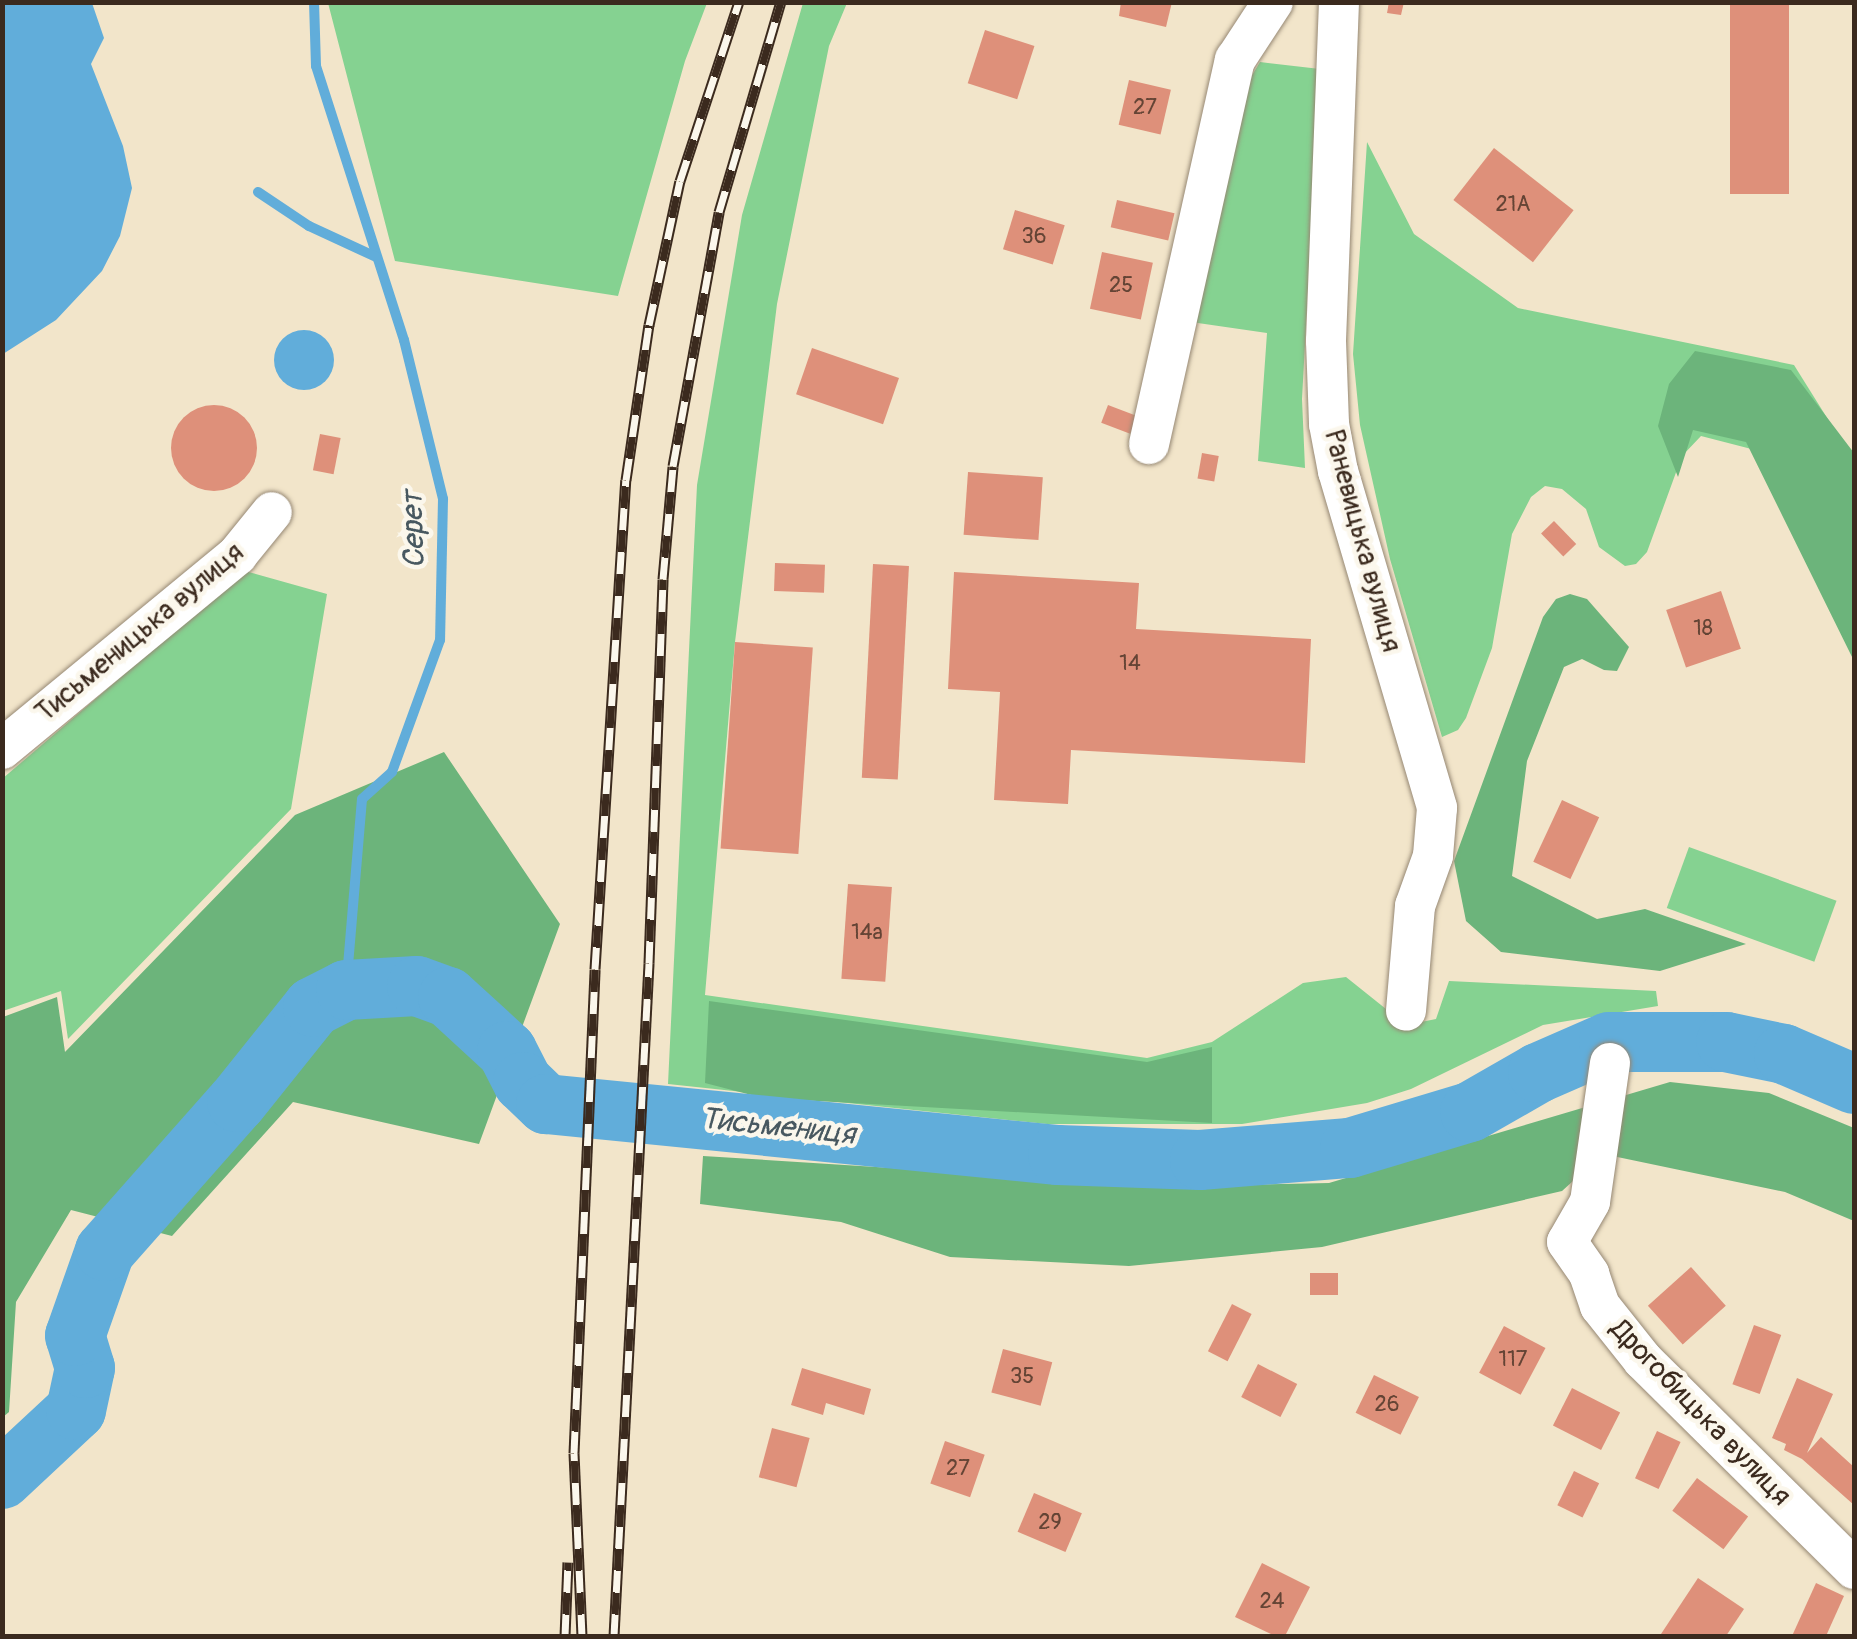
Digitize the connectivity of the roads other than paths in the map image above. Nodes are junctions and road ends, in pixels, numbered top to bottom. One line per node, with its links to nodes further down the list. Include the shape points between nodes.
1 (1273, 2): 3 (street, via 1235,60)
2 (1339, 2): 6 (street, Раневицька вулиця, via 1328,424 1437,808 1433,856 1415,906)
3 (1149, 444)
4 (272, 512): 5 (street, Тисьменицька вулиця, via 237,555)
5 (2, 749)
6 (1406, 1011)
7 (1610, 1062): 8 (street, Дрогобицька вулиця, via 1590,1202 1567,1242 1584,1264 1600,1306 1643,1360)
8 (1854, 1569)

